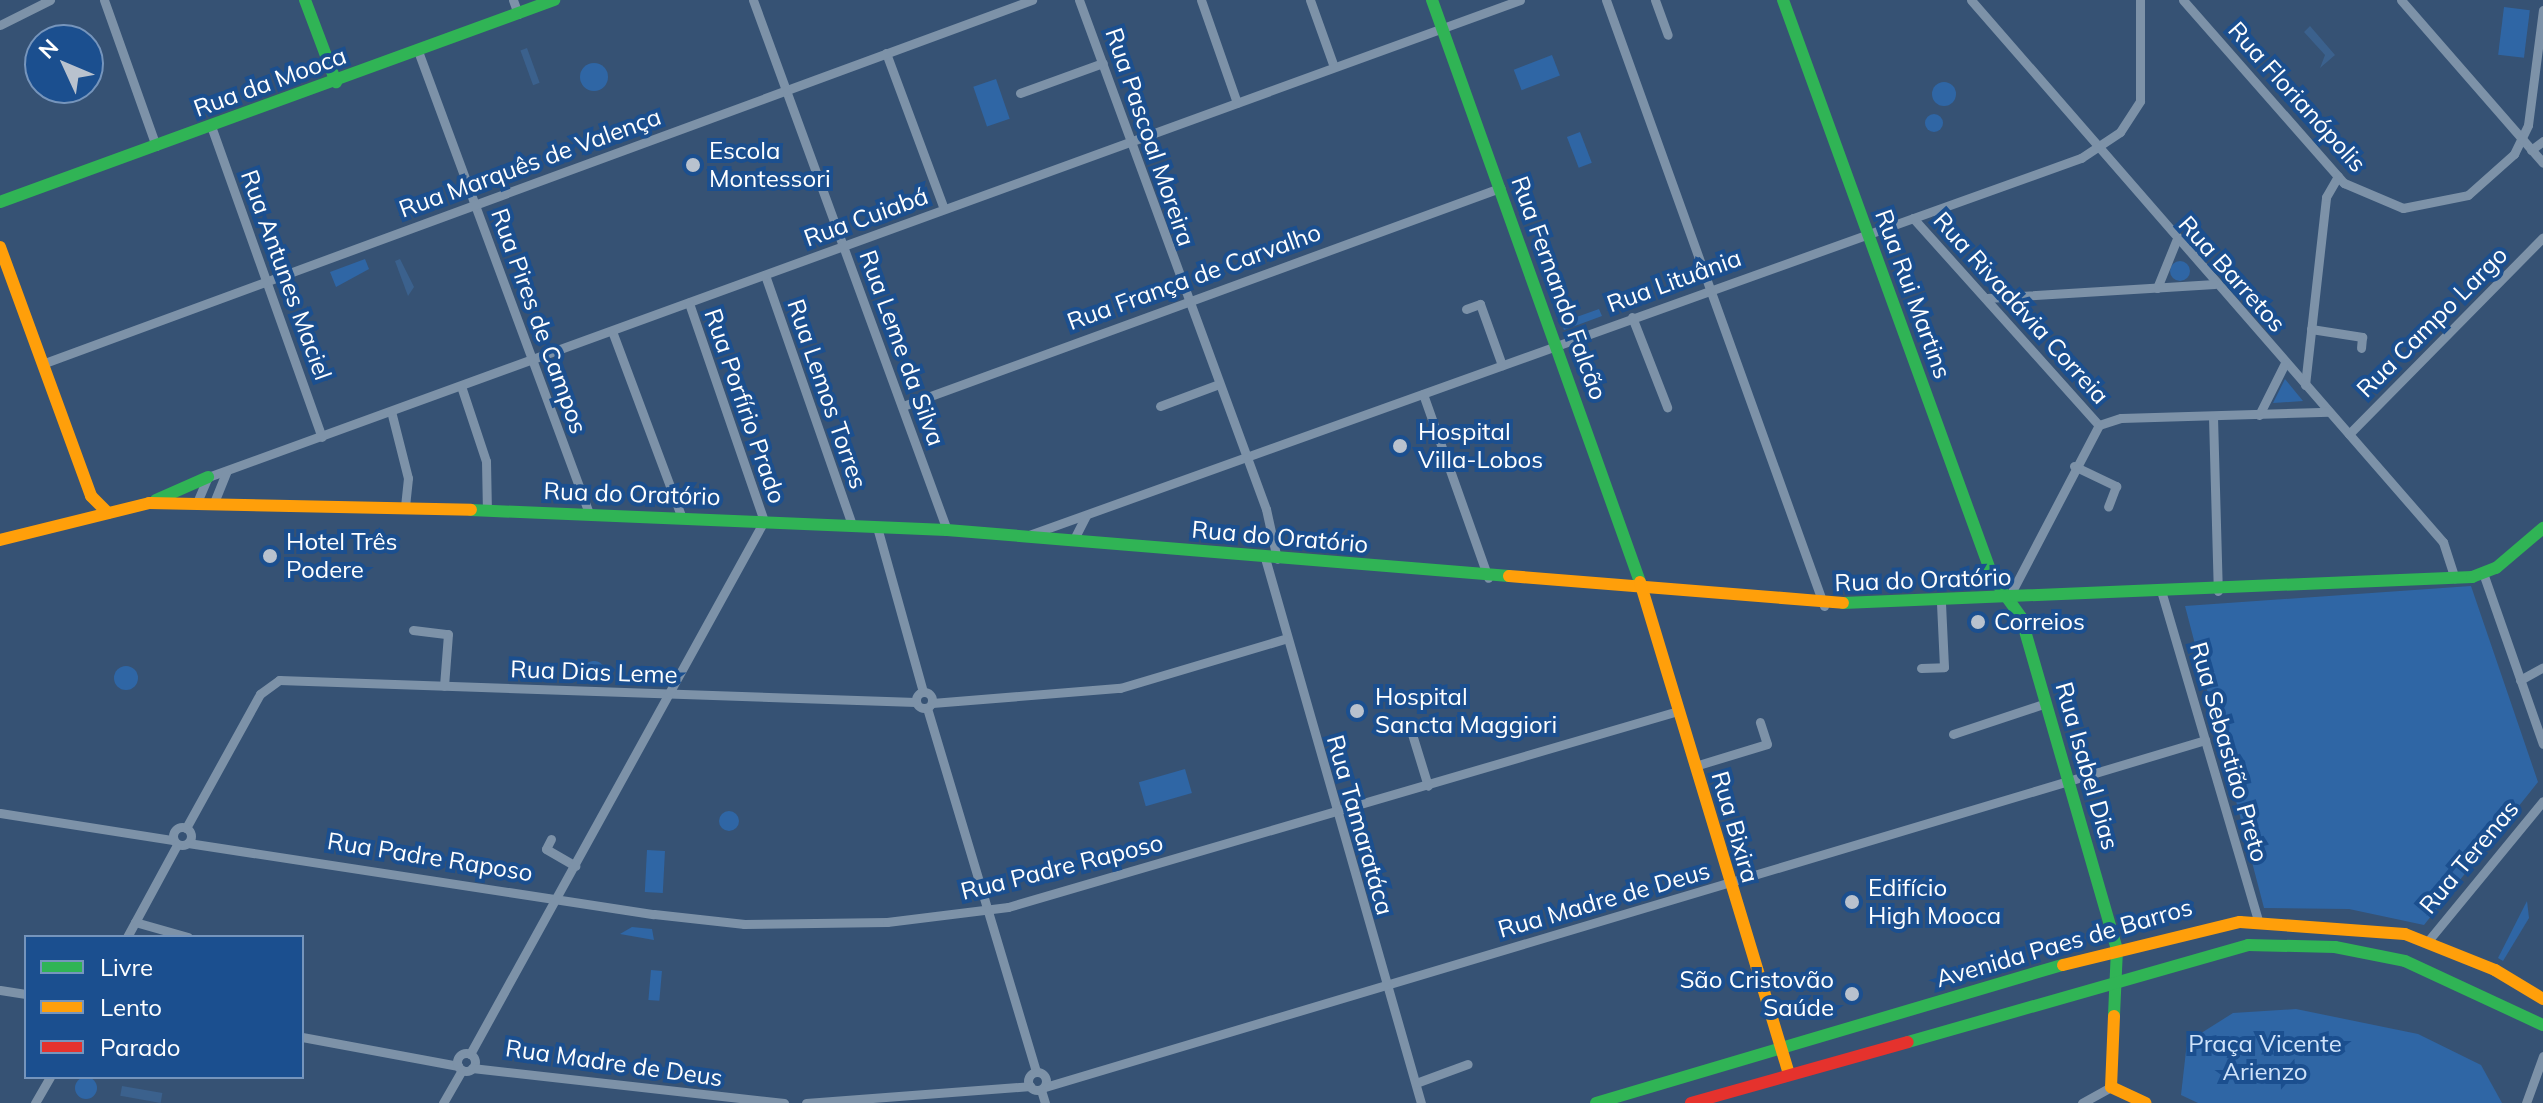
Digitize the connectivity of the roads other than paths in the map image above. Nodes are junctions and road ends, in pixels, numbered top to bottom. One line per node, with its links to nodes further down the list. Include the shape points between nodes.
1 (50, 0): 22 (street)
2 (104, 0): 37 (street)
3 (305, 0): 29 (main road)
4 (513, 0): 21 (street)
5 (554, 0): 21 (main road, Rua da Mooca)
6 (753, 0): 30 (street, Rua Leme da Silva)
7 (1032, 0): 26 (street, Rua Marquês de Valença)
8 (1079, 0): 27 (street, Rua Pascoal Moreira)
9 (1201, 0): 32 (street)
10 (1310, 0): 28 (street)
11 (1432, 0): 23 (main road, Rua Fernando Falcão)
12 (1520, 0): 23 (street, Rua Cuiabá)
13 (1606, 0): 56 (street)
14 (1655, 0): 24 (street)
15 (1783, 0): 47 (main road, Rua Rui Martins)
16 (1971, 0): 38 (street, Rua Barretos)
17 (2140, 0): 38 (street, Rua Lituânia, via 2140,101 2131,121)
18 (2183, 0): 41 (street, Rua Florianópolis)
19 (2401, 0): 34 (street)
20 (2543, 10): 34 (street, Rua Florianópolis)
21 (518, 14): 25 (main road, Rua da Mooca)
22 (0, 25)
23 (1442, 28): 28 (street, Rua Cuiabá); 42 (main road, Rua Fernando Falcão)
24 (1668, 35)
25 (418, 51): 29 (main road, Rua da Mooca); 44 (street, Rua Pires de Campos)
26 (886, 53): 30 (street, Rua Marquês de Valença); 45 (street)
27 (1103, 63): 31 (street); 35 (street, Rua Pascoal Moreira)
28 (1334, 67): 32 (street, Rua Cuiabá)
29 (336, 82): 33 (main road, Rua da Mooca)
30 (786, 89): 44 (street, Rua Marquês de Valença); 51 (street, Rua Leme da Silva)
31 (1020, 93)
32 (1237, 103): 35 (street, Rua Cuiabá)
33 (211, 126): 37 (main road, Rua da Mooca); 53 (street, Rua Antunes Maciel)
34 (2522, 139): 39 (street); 41 (street, Rua Florianópolis, via 2505,166 2449,203 2382,203)
35 (1129, 141): 45 (street, Rua Cuiabá); 58 (street, Rua Pascoal Moreira)
36 (2543, 141): 39 (street)
37 (156, 146): 43 (main road, Rua da Mooca)
38 (2094, 150): 46 (street, Rua Lituânia); 49 (street, Rua Barretos)
39 (2531, 150): 40 (street)
40 (2543, 163)
41 (2338, 176): 62 (street, via 2326,197)
42 (1500, 188): 58 (street, Rua França de Carvalho); 64 (main road, Rua Fernando Falcão)
43 (0, 202)
44 (475, 205): 53 (street, Rua Marquês de Valença); 66 (street, Rua Pires de Campos)
45 (944, 209): 51 (street, Rua Cuiabá)
46 (1913, 218): 47 (street, Rua Lituânia); 57 (street, Rua Rivadávia Correia)
47 (1868, 234): 56 (street, Rua Lituânia); 117 (main road, Rua Rui Martins, via 1993,578)
48 (2543, 237): 82 (street, Rua Campo Largo)
49 (2176, 241): 54 (street, Rua Barretos); 55 (street)
50 (0, 247): 68 (main road)
51 (844, 247): 52 (street, Rua Cuiabá); 74 (street, Rua Leme da Silva)
52 (765, 275): 59 (street, Rua Cuiabá); 102 (street, Rua Lemos Torres)
53 (266, 280): 68 (street, Rua Marquês de Valença); 83 (street, Rua Antunes Maciel)
54 (2215, 284): 55 (street); 67 (street, Rua Barretos)
55 (2157, 288): 57 (street)
56 (1710, 289): 61 (street, Rua Lituânia); 119 (street)
57 (1987, 298): 81 (street, Rua Rivadávia Correia)
58 (1187, 300): 70 (street, Rua Pascoal Moreira); 74 (street, Rua França de Carvalho)
59 (689, 303): 63 (street, Rua Cuiabá); 101 (street, Rua Porfírio Prado)
60 (1466, 309): 69 (street, via 1480,304)
61 (1632, 317): 64 (street, Rua Lituânia); 76 (street)
62 (2311, 329): 65 (street, via 2362,337); 71 (street)
63 (612, 331): 66 (street, Rua Cuiabá); 98 (street)
64 (1556, 345): 69 (street, Rua Lituânia); 114 (main road, Rua Fernando Falcão)
65 (2361, 348)
66 (532, 360): 72 (street, Rua Cuiabá); 96 (street, Rua Pires de Campos)
67 (2285, 363): 71 (street, Rua Barretos); 79 (street)
68 (42, 364): 88 (main road)
69 (1502, 365): 73 (street, Rua Lituânia)
70 (1219, 384): 75 (street); 84 (street, Rua Pascoal Moreira)
71 (2305, 385): 78 (street, Rua Barretos)
72 (461, 386): 77 (street, Rua Cuiabá); 94 (street, via 486,461)
73 (1423, 394): 84 (street, Rua Lituânia); 112 (street)
74 (903, 406): 105 (street, Rua Leme da Silva)
75 (1160, 406)
76 (1667, 407)
77 (391, 411): 83 (street, Rua Cuiabá); 93 (street, via 406,461)
78 (2329, 412): 79 (street); 82 (street, Rua Barretos)
79 (2259, 415): 80 (street)
80 (2213, 417): 81 (street); 115 (street)
81 (2099, 425): 85 (street)
82 (2349, 434): 113 (street, Rua Barretos, via 2443,542)
83 (322, 437): 86 (street, Rua Cuiabá)
84 (1247, 458): 97 (street, Rua Lituânia); 110 (street, Rua Pascoal Moreira)
85 (2074, 466): 92 (street, via 2116,486); 117 (street)
86 (227, 471): 87 (street, Rua Cuiabá); 90 (street)
87 (208, 477): 89 (street); 91 (main road)
88 (91, 496): 95 (main road); 100 (main road)
89 (198, 500): 90 (main road, Rua do Oratório); 91 (main road, Rua do Oratório)
90 (215, 500): 93 (main road, Rua do Oratório)
91 (149, 503): 95 (main road, Rua do Oratório)
92 (2108, 507)
93 (405, 509): 94 (main road, Rua do Oratório)
94 (487, 511): 96 (main road, Rua do Oratório)
95 (108, 513): 100 (main road, Rua do Oratório)
96 (590, 515): 98 (main road, Rua do Oratório)
97 (1086, 515): 99 (street, Rua Lituânia); 109 (street)
98 (682, 518): 101 (main road, Rua do Oratório)
99 (1069, 519): 106 (street, Rua Lituânia); 108 (street)
100 (81, 520): 107 (main road, Rua do Oratório)
101 (764, 521): 102 (main road, Rua do Oratório); 126 (street)
102 (852, 525): 103 (main road, Rua do Oratório)
103 (877, 527): 105 (main road, Rua do Oratório); 127 (street)
104 (2543, 528): 111 (main road, Rua do Oratório)
105 (947, 530): 106 (main road, Rua do Oratório)
106 (1025, 536): 108 (main road, Rua do Oratório)
107 (1, 539)
108 (1058, 539): 109 (main road, Rua do Oratório)
109 (1073, 541): 110 (main road, Rua do Oratório)
110 (1271, 558): 112 (main road, Rua do Oratório); 121 (street, Rua Tamaratáca)
111 (2483, 573): 113 (main road, Rua do Oratório); 124 (street)
112 (1488, 578): 114 (main road, Rua do Oratório)
113 (2455, 578): 115 (main road, Rua do Oratório)
114 (1643, 591): 119 (main road, Rua do Oratório); 129 (main road, Rua Bixira)
115 (2218, 591): 116 (main road, Rua do Oratório)
116 (2162, 594): 117 (main road, Rua do Oratório); 133 (street, Rua Sebastião Preto)
117 (2008, 599): 118 (main road, Rua do Oratório); 128 (main road, Rua Isabel Dias)
118 (1941, 604): 119 (main road, Rua do Oratório); 123 (street, via 1944,667)
119 (1824, 606)
120 (413, 630): 125 (street, via 448,634)
121 (1284, 639): 127 (street, via 1120,688); 140 (street, Rua Tamaratáca)
122 (2543, 667): 124 (street)
123 (1921, 668)
124 (2520, 680): 134 (street)
125 (444, 686): 126 (street, Rua Dias Leme); 141 (street, Rua Dias Leme, via 272,683)
126 (672, 695): 127 (street, Rua Dias Leme); 143 (street)
127 (928, 699): 146 (street)
128 (2046, 703): 132 (street); 136 (main road, Rua Isabel Dias)
129 (1678, 711): 135 (main road, Rua Bixira); 137 (street, Rua Padre Raposo)
130 (1760, 722): 135 (street, via 1767,744)
131 (1412, 734): 137 (street)
132 (1953, 734)
133 (2205, 740): 136 (street, Rua Madre de Deus); 147 (street, Rua Sebastião Preto)
134 (2543, 744)
135 (1695, 766): 144 (main road, Rua Bixira)
136 (2069, 782): 144 (street, Rua Madre de Deus); 152 (main road, Rua Isabel Dias)
137 (1428, 786): 140 (street, Rua Padre Raposo)
138 (2543, 801): 151 (street, Rua Terenas)
139 (0, 813): 141 (street, Rua Padre Raposo)
140 (1336, 813): 146 (street, Rua Padre Raposo); 154 (street, Rua Tamaratáca)
141 (179, 836): 145 (street, Rua Padre Raposo); 148 (street)
142 (551, 839): 143 (street, via 546,849)
143 (575, 866): 145 (street)
144 (1729, 884): 154 (street, Rua Madre de Deus); 160 (main road, Rua Bixira)
145 (557, 898): 146 (street, Rua Padre Raposo, via 744,924 887,922); 162 (street)
146 (987, 910): 165 (street)
147 (2258, 921): 151 (main road, Avenida Paes de Barros); 152 (main road, Avenida Paes de Barros)
148 (135, 922): 149 (street); 150 (street)
149 (128, 935)
150 (181, 935)
151 (2428, 941): 157 (main road, Avenida Paes de Barros)
152 (2117, 949): 153 (main road, Rua Isabel Dias); 160 (main road, Avenida Paes de Barros)
153 (2119, 976): 158 (main road, Avenida Paes de Barros, via 2248,945 2335,947 2442,972); 164 (main road, Avenida Paes de Barros); 169 (main road, Rua Isabel Dias)
154 (1385, 984): 167 (street, Rua Madre de Deus); 168 (street, Rua Tamaratáca)
155 (0, 990): 156 (street)
156 (24, 994)
157 (2543, 999)
158 (2543, 1025)
159 (304, 1037): 162 (street, Rua Madre de Deus)
160 (1779, 1048): 164 (main road, Rua Bixira); 177 (main road, Avenida Paes de Barros)
161 (2543, 1056): 181 (street)
162 (466, 1062): 172 (street); 173 (street, Rua Madre de Deus, via 667,1096)
163 (1468, 1064): 168 (street)
164 (1789, 1074): 178 (main road, Avenida Paes de Barros)
165 (1034, 1077): 167 (street); 170 (street); 170 (street); 174 (street, via 1011,1086)
166 (49, 1079): 171 (street)
167 (1059, 1079): 170 (street, Rua Madre de Deus)
168 (1416, 1083): 176 (street, Rua Tamaratáca)
169 (2111, 1087): 179 (street); 180 (main road)
170 (1043, 1088): 175 (street)
171 (35, 1103)
172 (443, 1103)
173 (784, 1103)
174 (806, 1103)
175 (1045, 1103)
176 (1421, 1103)
177 (1596, 1103)
178 (1691, 1103)
179 (2082, 1103)
180 (2145, 1103)
181 (2526, 1103)

